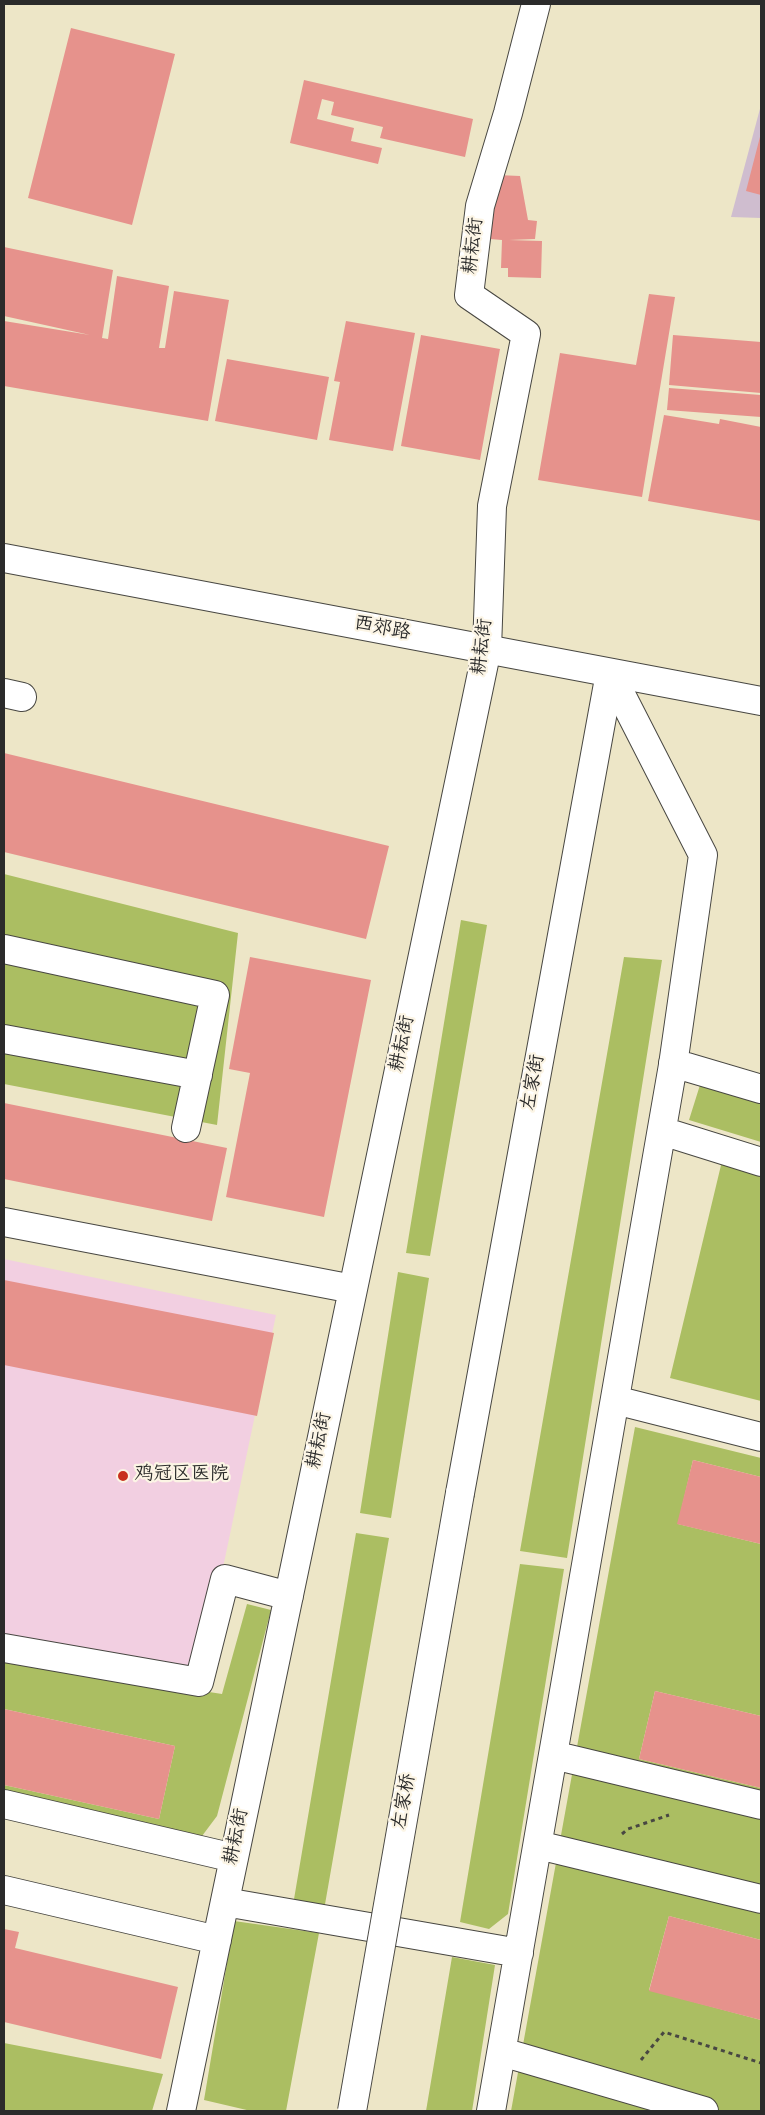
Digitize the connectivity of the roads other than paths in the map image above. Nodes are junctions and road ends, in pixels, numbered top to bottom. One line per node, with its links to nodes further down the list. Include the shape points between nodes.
1 (536, 4): 3 (street, 耕耘街, via 480,206 469,294 526,334 492,506)
2 (4, 558): 3 (street, 西郊路)
3 (487, 649): 4 (street, 西郊路); 15 (street, 耕耘街)
4 (610, 673): 5 (street, 西郊路); 8 (street, via 703,854); 18 (street, 左家街)
5 (761, 701)
6 (4, 948): 9 (street, via 215,995)
7 (4, 1039): 9 (street)
8 (673, 1063): 10 (street); 12 (street)
9 (198, 1075): 11 (street)
10 (761, 1089)
11 (186, 1128)
12 (662, 1131): 13 (street); 16 (street)
13 (761, 1162)
14 (4, 1222): 15 (street)
15 (353, 1289): 19 (street, 耕耘街)
16 (615, 1400): 17 (street); 21 (street)
17 (761, 1437)
18 (460, 1493): 33 (street, 左家桥, bridge)
19 (289, 1596): 20 (street, via 225,1579 198,1682); 25 (street, 耕耘街)
20 (4, 1648)
21 (553, 1755): 23 (street); 24 (street)
22 (4, 1804): 25 (street)
23 (761, 1805)
24 (538, 1845): 27 (street); 30 (street)
25 (234, 1858): 28 (street, 耕耘街)
26 (4, 1890): 29 (street)
27 (761, 1899)
28 (225, 1902): 29 (street, 耕耘街); 30 (street)
29 (217, 1940): 32 (street, 耕耘街)
30 (519, 1953): 31 (street)
31 (502, 2052): 34 (street); 35 (street)
32 (181, 2111)
33 (352, 2111)
34 (491, 2111)
35 (704, 2111)

